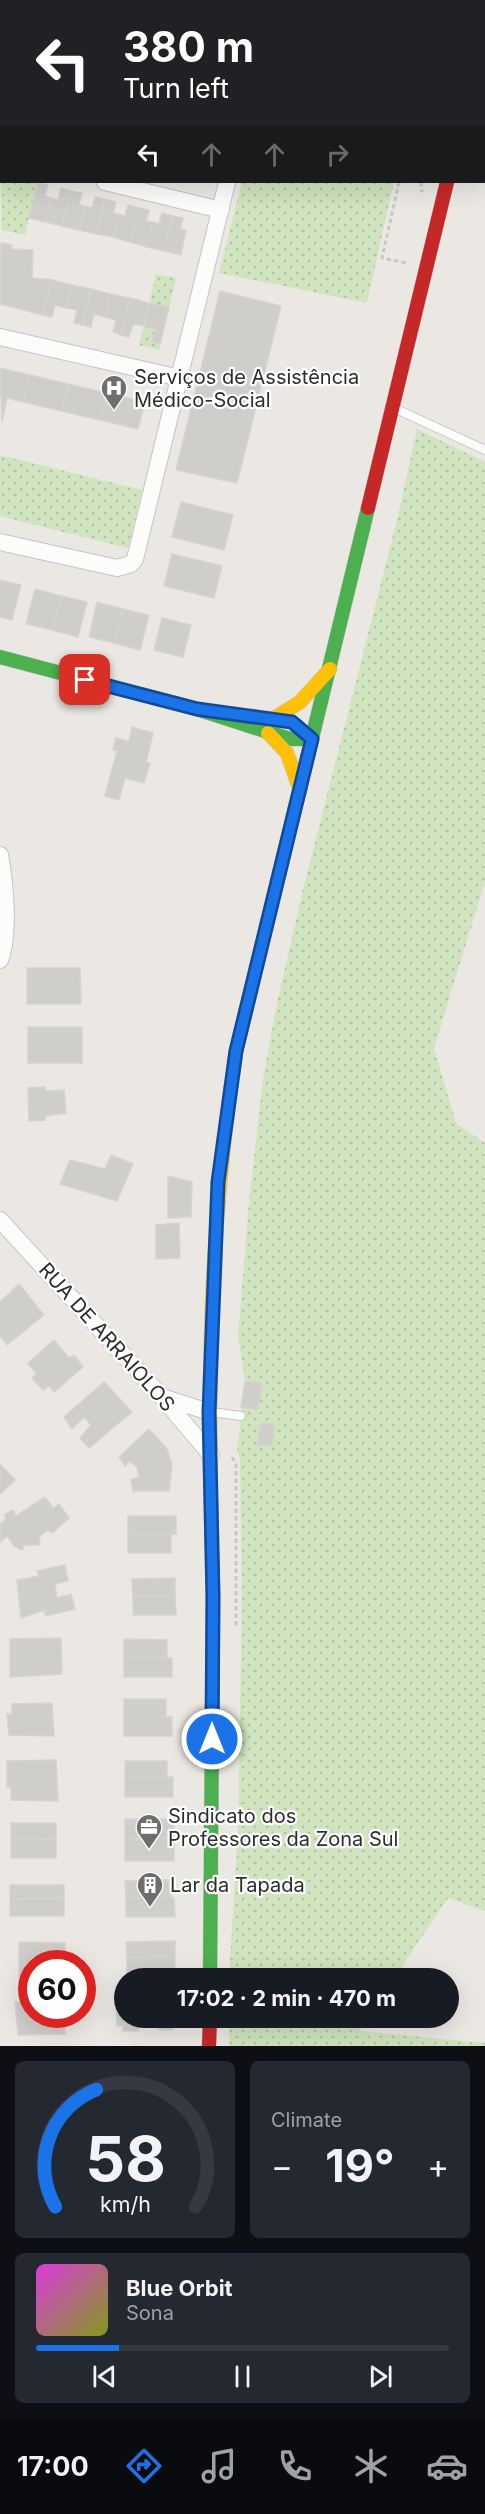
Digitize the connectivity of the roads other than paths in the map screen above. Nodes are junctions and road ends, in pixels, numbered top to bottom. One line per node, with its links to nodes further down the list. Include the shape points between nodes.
1 (109, 183): 4 (street)
2 (227, 183): 4 (street)
3 (447, 183): 7 (main road)
4 (220, 210): 6 (street)
5 (0, 337): 6 (street)
6 (180, 378): 9 (street, via 138,552 131,564 117,568)
7 (391, 407): 8 (lane); 11 (main road)
8 (485, 450)
9 (0, 542)
10 (0, 657): 12 (main road)
11 (330, 669): 12 (main road, via 300,702); 13 (main road)
12 (270, 725): 13 (main road, via 292,722); 14 (main road, via 287,753)
13 (312, 739): 14 (main road)
14 (300, 790): 19 (main road, via 236,1051 218,1182)
15 (0, 855): 16 (street, via 4,924)
16 (0, 960)
17 (0, 1220): 18 (street, RUA DE ARRAIOLOS)
18 (162, 1397): 19 (street); 21 (street, RUA DE ARRAIOLOS)
19 (209, 1412): 20 (lane); 21 (main road)
20 (241, 1416)
21 (212, 1456): 22 (main road)
22 (210, 1968)
23 (210, 2028): 24 (main road)
24 (209, 2046)

